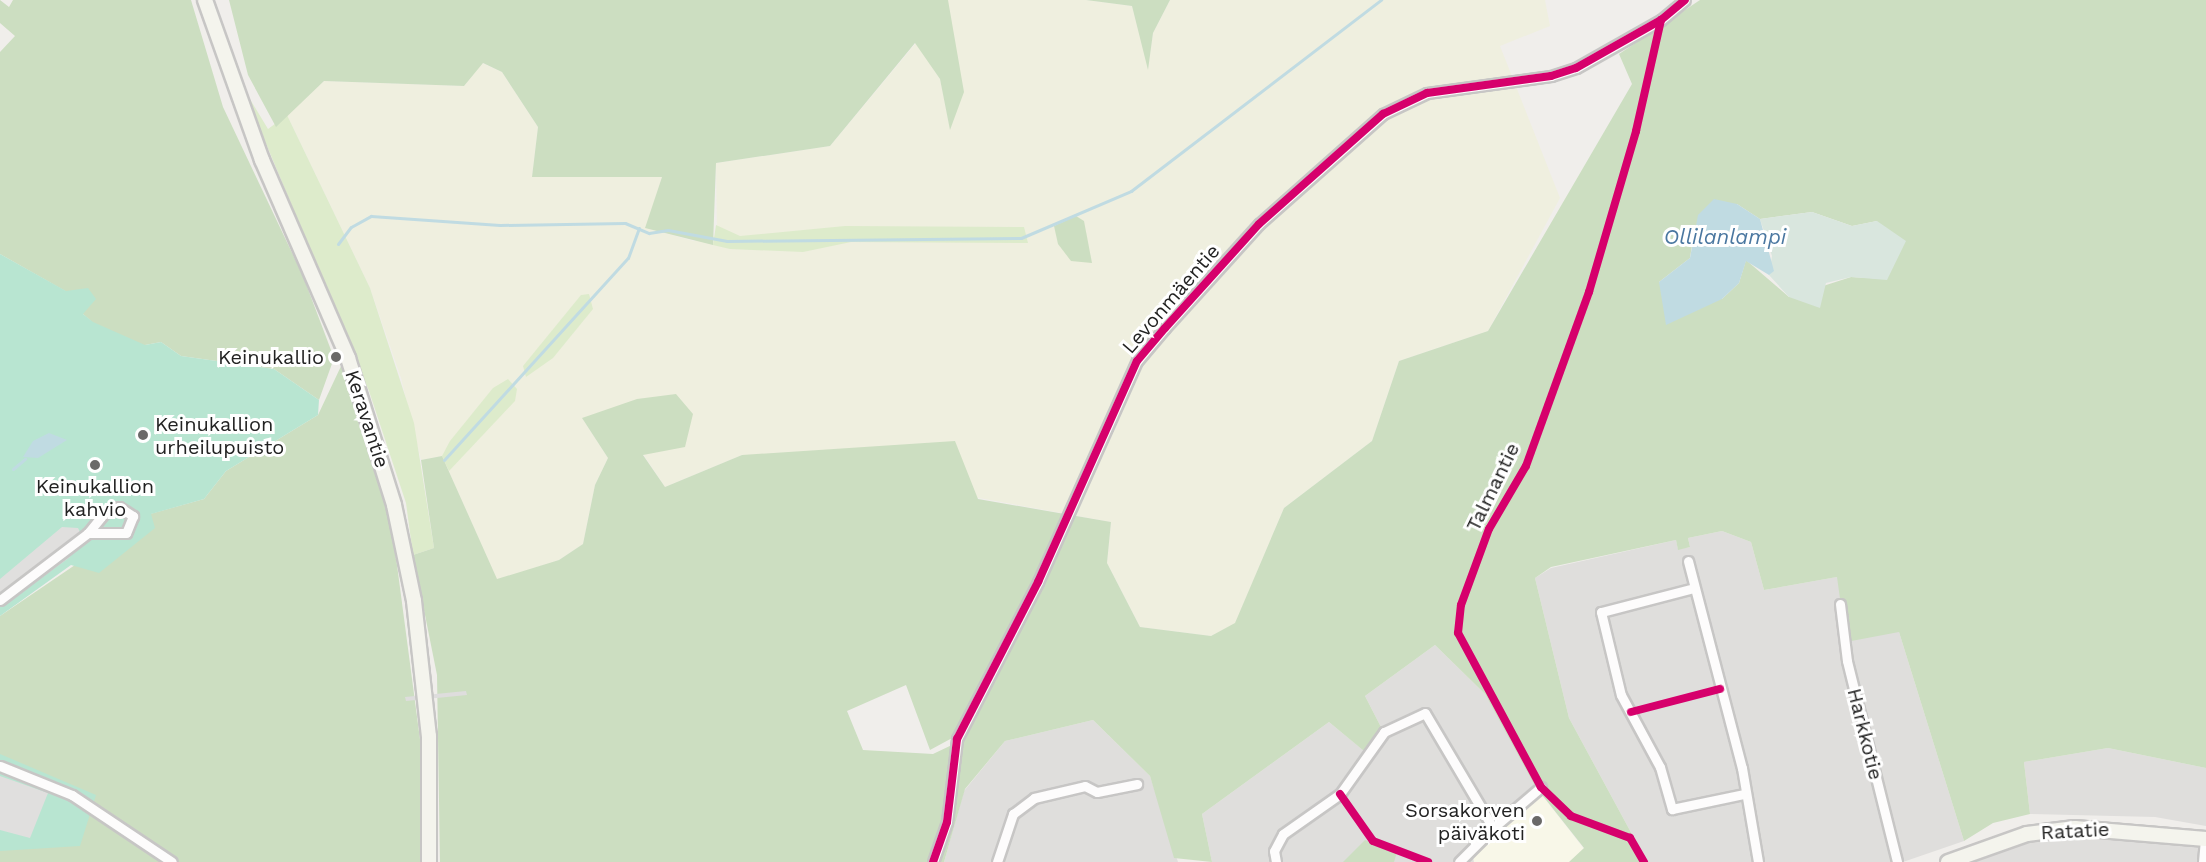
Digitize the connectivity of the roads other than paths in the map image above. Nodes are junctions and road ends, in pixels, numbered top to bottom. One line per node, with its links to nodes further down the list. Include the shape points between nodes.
1 (205, 0): 15 (main road, Keravantie, via 262,160 348,358 394,505 414,601 429,736)
2 (1685, 0): 16 (street, Levonmäentie, via 1661,20 1551,76 1427,93 1383,114 1259,224 1165,328 1127,380 1038,582 957,739 947,822)
3 (88, 532): 3 (street, via 126,533 133,516 126,508 112,508); 6 (street)
4 (1688, 561): 5 (street)
5 (1694, 588): 11 (street, via 1726,699); 11 (street, via 1601,612 1621,695 1660,767 1672,809)
6 (0, 600)
7 (1840, 604): 21 (street, Harkkotie, via 1847,661)
8 (0, 766): 14 (street, via 72,795)
9 (1137, 784): 17 (street, via 1097,792 1085,786 1034,798 1013,814)
10 (1541, 788): 12 (street)
11 (1744, 794): 20 (street)
12 (1493, 828): 18 (street, via 1425,714 1384,732 1340,794 1283,834 1274,851); 19 (street)
13 (2206, 839): 22 (main road, Ratatie, via 2075,828 2027,834); 23 (street)
14 (172, 862)
15 (429, 862)
16 (933, 862)
17 (997, 862)
18 (1276, 862)
19 (1459, 862)
20 (1758, 862)
21 (1897, 862)
22 (1948, 862)
23 (2203, 862)

